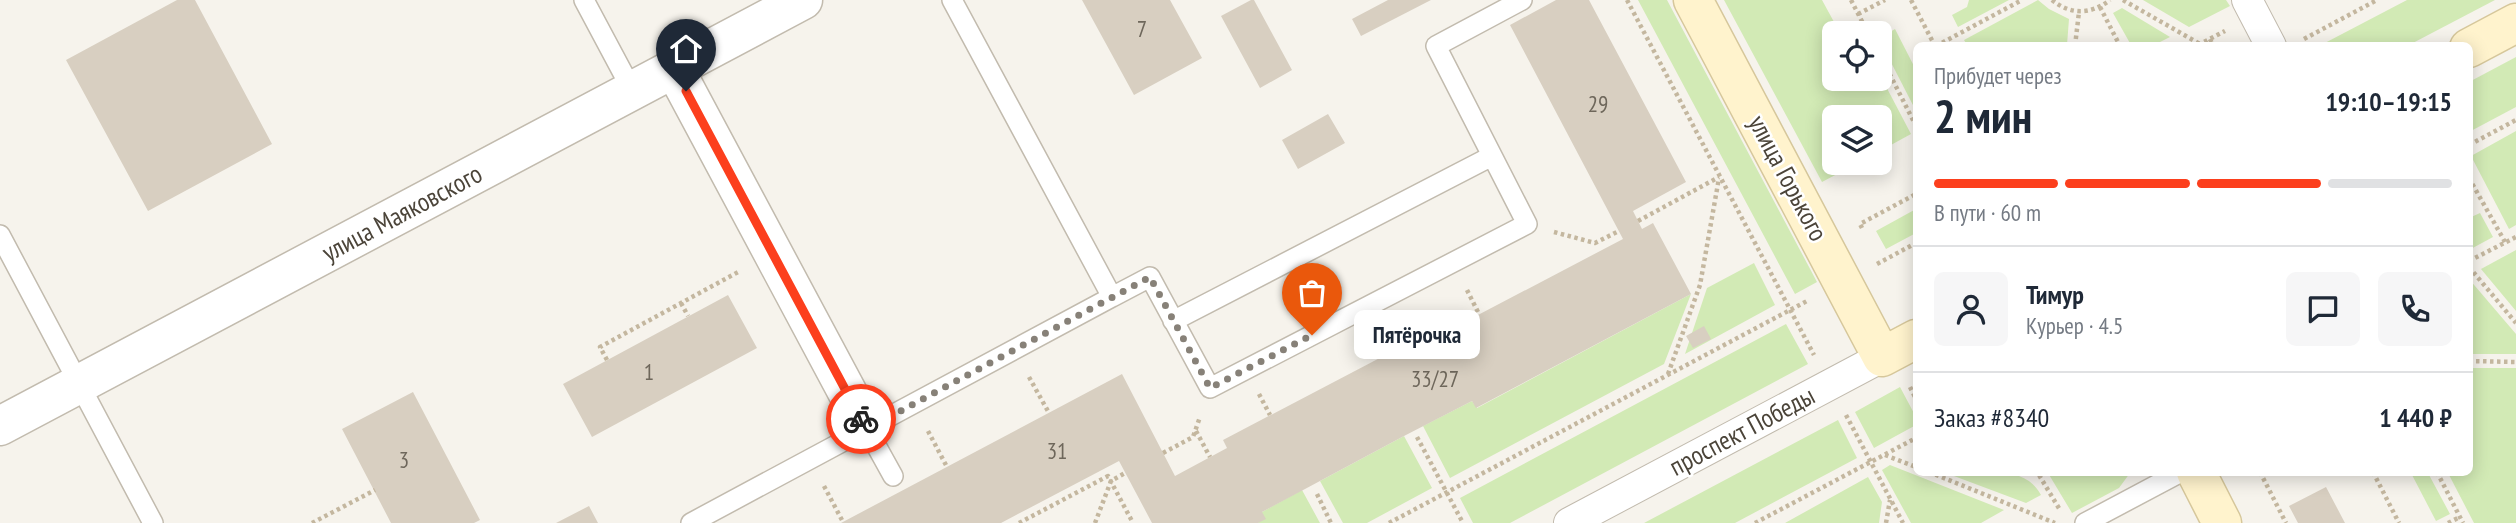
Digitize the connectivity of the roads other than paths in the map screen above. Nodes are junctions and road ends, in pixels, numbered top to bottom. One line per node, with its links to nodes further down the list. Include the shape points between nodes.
1 (584, 0): 11 (lane)
2 (803, 0): 10 (street, улица Маяковского)
3 (952, 0): 14 (lane)
4 (1522, 0): 12 (lane, via 1436,46)
5 (1693, 0): 17 (main road, улица Горького)
6 (2247, 0): 8 (street)
7 (2516, 23): 9 (main road)
8 (2269, 42)
9 (2473, 46)
10 (674, 68): 11 (street, улица Маяковского); 20 (street)
11 (632, 90): 18 (street, улица Маяковского)
12 (1492, 156): 15 (lane); 15 (lane, via 1527,224 1210,388)
13 (0, 235): 18 (lane)
14 (1112, 297): 15 (lane, via 1150,277); 20 (lane)
15 (1173, 321)
16 (1913, 340): 17 (main road, проспект Победы)
17 (1882, 356): 26 (street, проспект Победы)
18 (79, 384): 19 (street, улица Маяковского); 24 (lane)
19 (0, 426)
20 (867, 429): 21 (lane); 25 (lane)
21 (893, 476)
22 (2173, 476): 27 (lane)
23 (2198, 476): 28 (main road)
24 (153, 523)
25 (691, 523)
26 (1569, 523)
27 (2085, 523)
28 (2222, 523)

